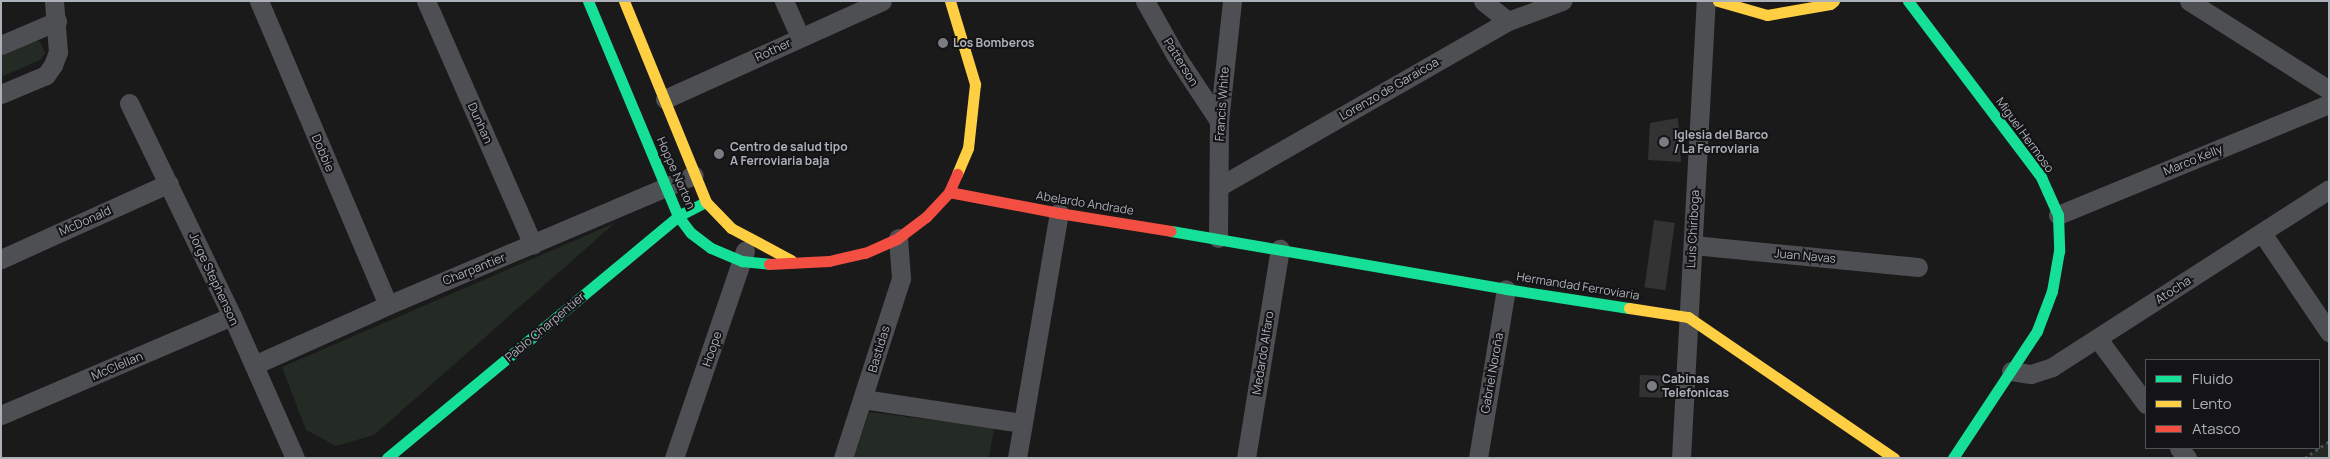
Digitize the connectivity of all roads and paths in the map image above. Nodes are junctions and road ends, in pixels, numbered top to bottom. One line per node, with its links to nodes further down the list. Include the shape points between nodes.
1 (55, 1): 18 (street)
2 (259, 1): 50 (street, Dobbie)
3 (426, 1): 42 (street, Dunhan)
4 (588, 1): 30 (street, Hoppe Norton)
5 (624, 1): 24 (street, Hoppe Norton)
6 (784, 1): 20 (street)
7 (882, 1): 20 (street, Rother)
8 (950, 1): 33 (street, via 975,84 968,148)
9 (1146, 1): 27 (street, Patterson, via 1176,56)
10 (1232, 1): 27 (street, Francis White)
11 (1483, 1): 19 (street)
12 (1562, 1): 19 (street, Lorenzo de Garaicoa)
13 (1706, 1): 43 (street, Luis Chiriboga)
14 (1718, 1): 15 (street, via 1767,15)
15 (1834, 1)
16 (1908, 1): 36 (street, Miguel Hermoso, via 2041,177)
17 (2189, 1): 22 (street)
18 (57, 21): 21 (street); 23 (street, via 58,52 46,75)
19 (1508, 21): 31 (street, Lorenzo de Garaicoa)
20 (800, 37): 24 (street, Rother)
21 (1, 45)
22 (2329, 90)
23 (1, 94)
24 (665, 100): 28 (street, Hoppe Norton)
25 (129, 103): 29 (street, Jorge Stephenson)
26 (2329, 104): 36 (street, Marco Kelly)
27 (1219, 120): 31 (street, Francis White)
28 (694, 175): 30 (street, Charpantier); 34 (street, Hoppe Norton)
29 (169, 183): 45 (street, McDonald); 51 (street, Jorge Stephenson)
30 (666, 186): 37 (street, Hoppe Norton); 42 (street, Charpantier)
31 (1220, 186): 40 (street, Francis White)
32 (2329, 188): 38 (street, Atocha)
33 (949, 192): 35 (street, Abelardo Andrade); 39 (street, via 926,217)
34 (706, 202): 37 (street, Pablo Charpentier); 41 (street, Hoppe Norton, via 731,228)
35 (1059, 213): 40 (street, Abelardo Andrade); 60 (street)
36 (2058, 215): 56 (street, Miguel Hermoso, via 2059,251 2052,291 2037,331)
37 (678, 216): 46 (street, Hoppe Norton, via 711,248); 63 (street, Pablo Charpentier)
38 (2262, 233): 53 (street); 54 (street, Atocha)
39 (898, 238): 47 (street, via 865,253 829,261); 57 (street, Bastidas, via 901,278)
40 (1218, 238): 44 (street, Hermandad Ferroviaria)
41 (749, 240): 46 (street, Hoope); 47 (street, Hoppe Norton)
42 (533, 245): 50 (street, Charpantier)
43 (1693, 245): 48 (street, Juan Navas); 52 (street, Luis Chiriboga)
44 (1280, 249): 49 (street, Hermandad Ferroviaria); 67 (street, Medardo Alfaro)
45 (1, 259)
46 (742, 261): 47 (street, Hoppe Norton, via 764,264); 64 (street, Hoope)
47 (792, 261)
48 (1918, 267)
49 (1506, 289): 52 (street, Hermandad Ferroviaria); 68 (street, Gabriel Noroña)
50 (388, 304): 55 (street, Charpantier)
51 (232, 316): 55 (street, Jorge Stephenson); 59 (street, McClellan)
52 (1688, 317): 69 (street, Luis Chiriboga); 70 (street, Hermandad Ferroviaria)
53 (2329, 332)
54 (2098, 339): 56 (street, Atocha, via 2052,367 2031,374); 58 (street)
55 (254, 365): 62 (street, Jorge Stephenson)
56 (2012, 371): 71 (street, Miguel Hermoso)
57 (863, 399): 60 (street); 65 (street, Bastidas)
58 (2145, 403)
59 (1, 415)
60 (1022, 423): 66 (street)
61 (2318, 449): 72 (path)
62 (292, 457)
63 (387, 458)
64 (674, 458)
65 (843, 458)
66 (1017, 458)
67 (1246, 458)
68 (1478, 458)
69 (1681, 458)
70 (1894, 458)
71 (1953, 458)
72 (2305, 458)

